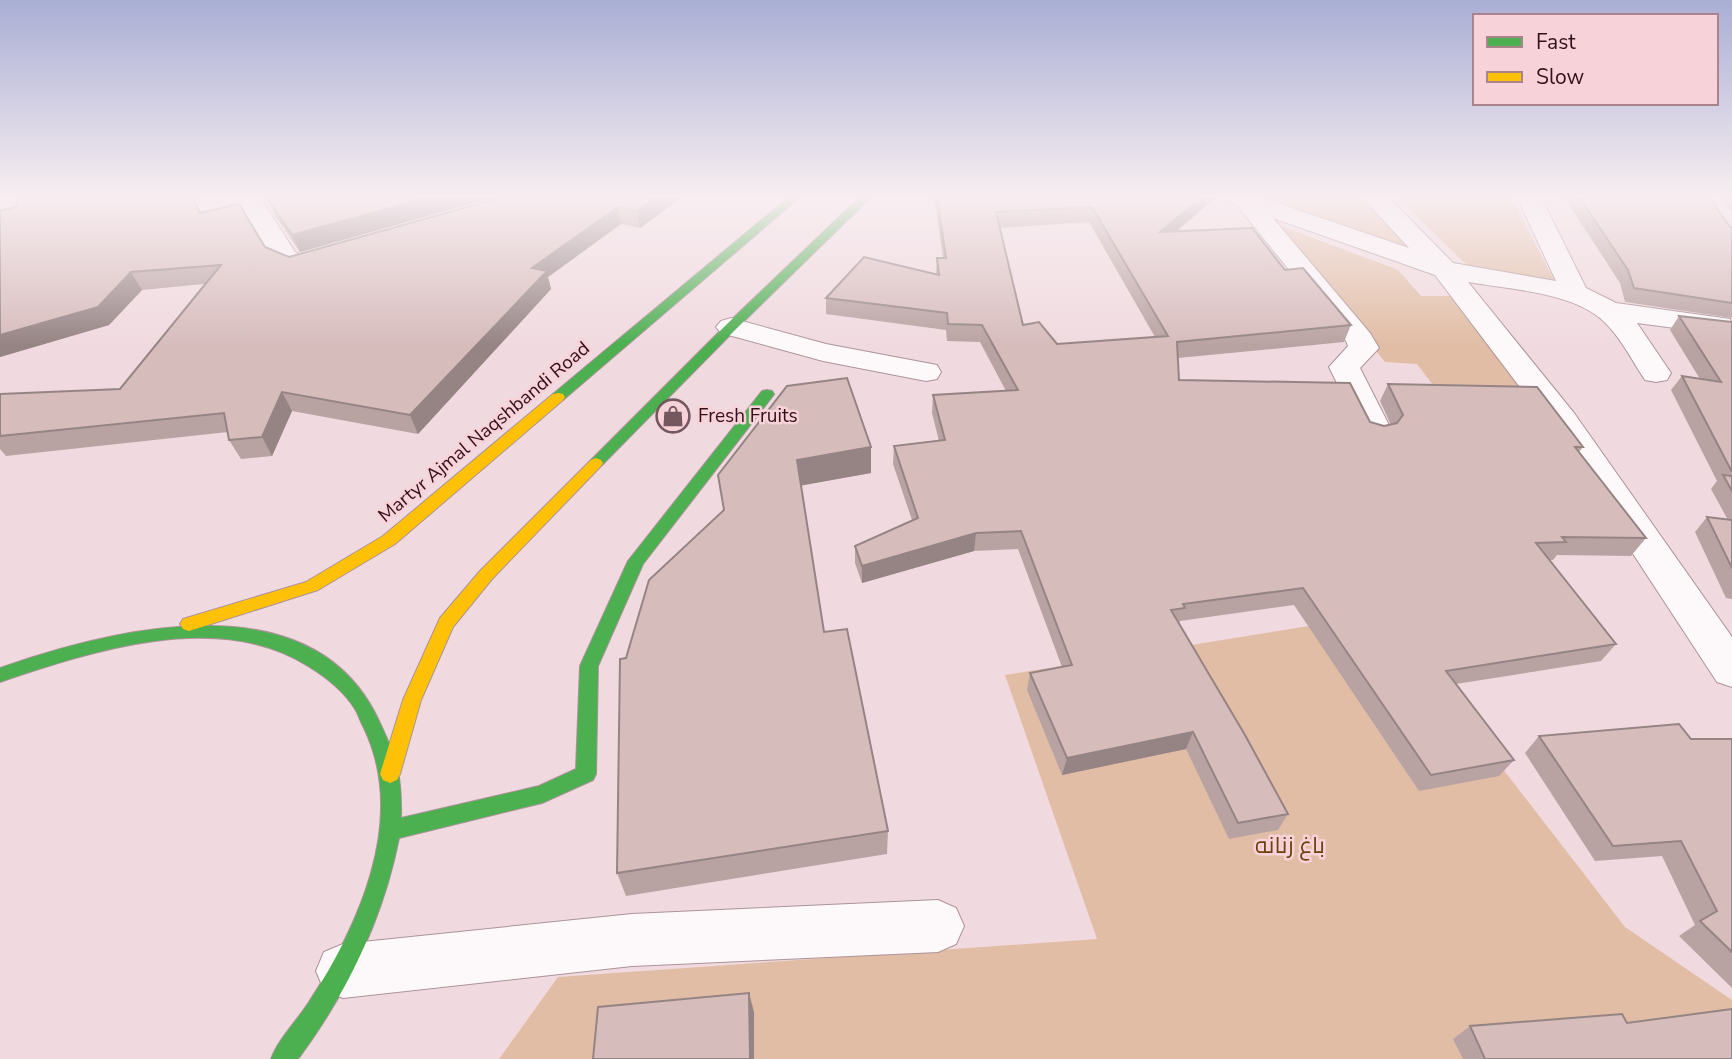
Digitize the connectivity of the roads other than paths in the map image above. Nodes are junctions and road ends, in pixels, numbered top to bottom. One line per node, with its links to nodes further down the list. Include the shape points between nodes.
1 (278, 246): 8 (street, via 297,264)
2 (736, 246): 18 (main road, Martyr Ajmal Naqshbandi Road, via 388,540 312,586)
3 (815, 246): 13 (main road)
4 (1282, 246): 17 (street, via 1360,339 1364,348 1345,367)
5 (1379, 246): 9 (street)
6 (1422, 246): 9 (street)
7 (1553, 246): 10 (street)
8 (356, 248)
9 (1444, 269): 10 (street); 19 (street, via 1562,420)
10 (1575, 293): 11 (street)
11 (1609, 311): 12 (street); 15 (street)
12 (1720, 325)
13 (732, 327): 14 (street, via 823,352); 21 (main road, via 486,575 446,623 412,700)
14 (926, 372)
15 (1656, 373)
16 (767, 394): 22 (main road, via 636,561 589,666 586,774 542,794)
17 (1376, 431)
18 (162, 633): 20 (main road, via 98,643); 21 (main road, via 271,641 316,660 352,688 377,726)
19 (1732, 670)
20 (0, 675)
21 (390, 774): 22 (main road)
22 (391, 830): 24 (main road, via 375,897)
23 (938, 926): 24 (street, via 632,940)
24 (343, 971): 25 (main road)
25 (283, 1059)

